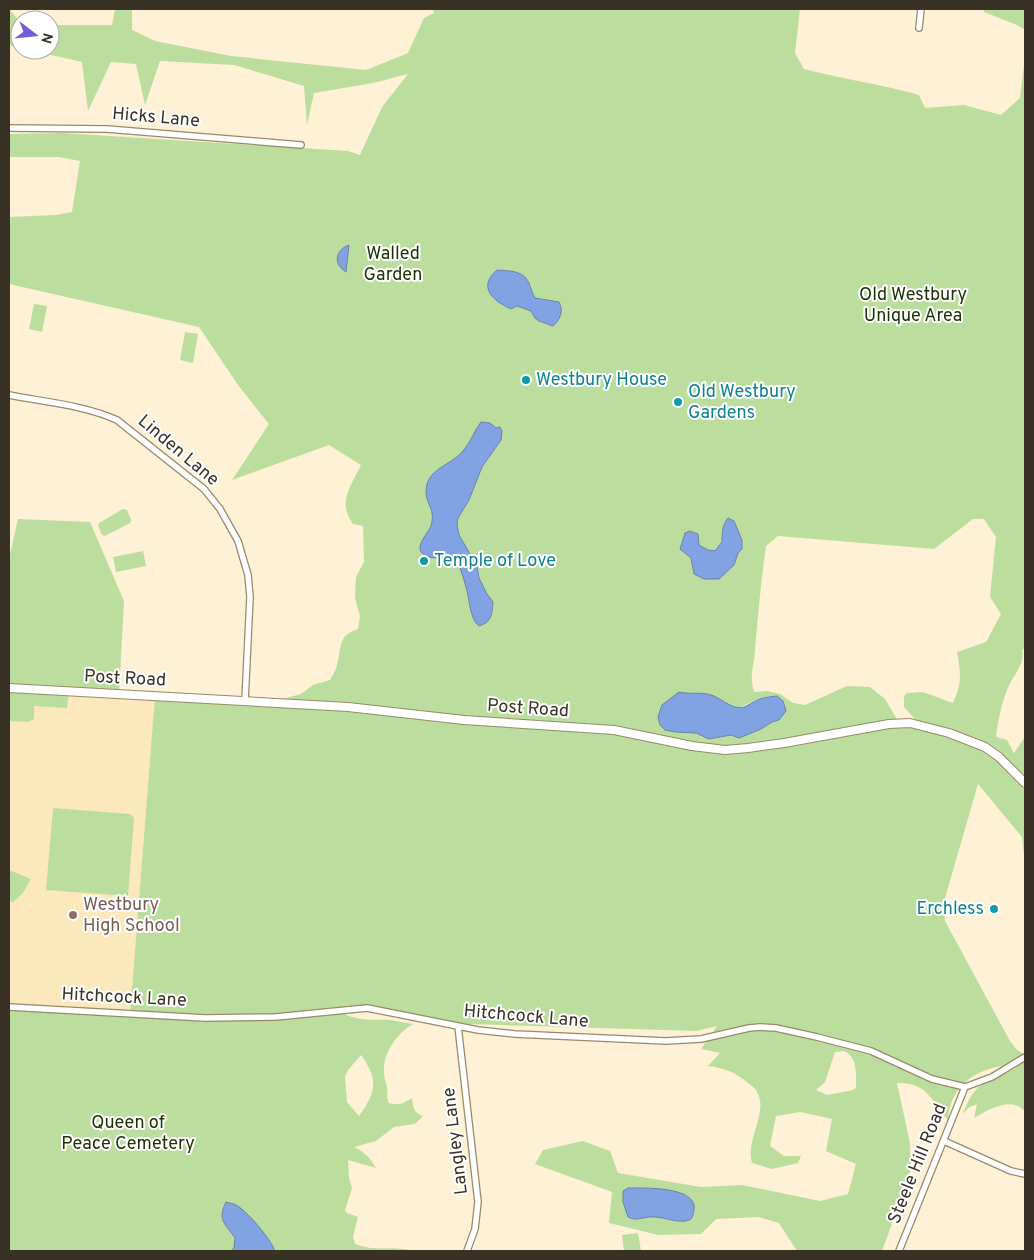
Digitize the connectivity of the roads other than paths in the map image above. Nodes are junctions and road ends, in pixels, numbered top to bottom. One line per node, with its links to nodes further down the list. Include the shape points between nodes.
1 (921, 9): 2 (street)
2 (919, 28)
3 (9, 128): 4 (street, Hicks Lane, via 107,129)
4 (301, 145)
5 (9, 395): 7 (street, Linden Lane, via 105,414 117,420 213,498 238,541 248,575 250,597)
6 (9, 688): 7 (main road, Post Road)
7 (245, 701): 8 (main road, Post Road, via 597,729 725,750 910,723 985,747)
8 (1025, 783)
9 (9, 1007): 10 (street, Hitchcock Lane, via 205,1018 276,1017 368,1008)
10 (458, 1026): 12 (street, Hitchcock Lane, via 515,1034 666,1041 703,1039 749,1028 776,1028 871,1052 932,1079); 15 (street, Langley Lane, via 478,1202 475,1229)
11 (1025, 1057): 12 (street, via 992,1077)
12 (965, 1088): 13 (street, Steele Hill Road)
13 (944, 1141): 14 (street, via 1011,1171); 16 (street, Steele Hill Road)
14 (1025, 1174)
15 (466, 1251)
16 (899, 1251)

